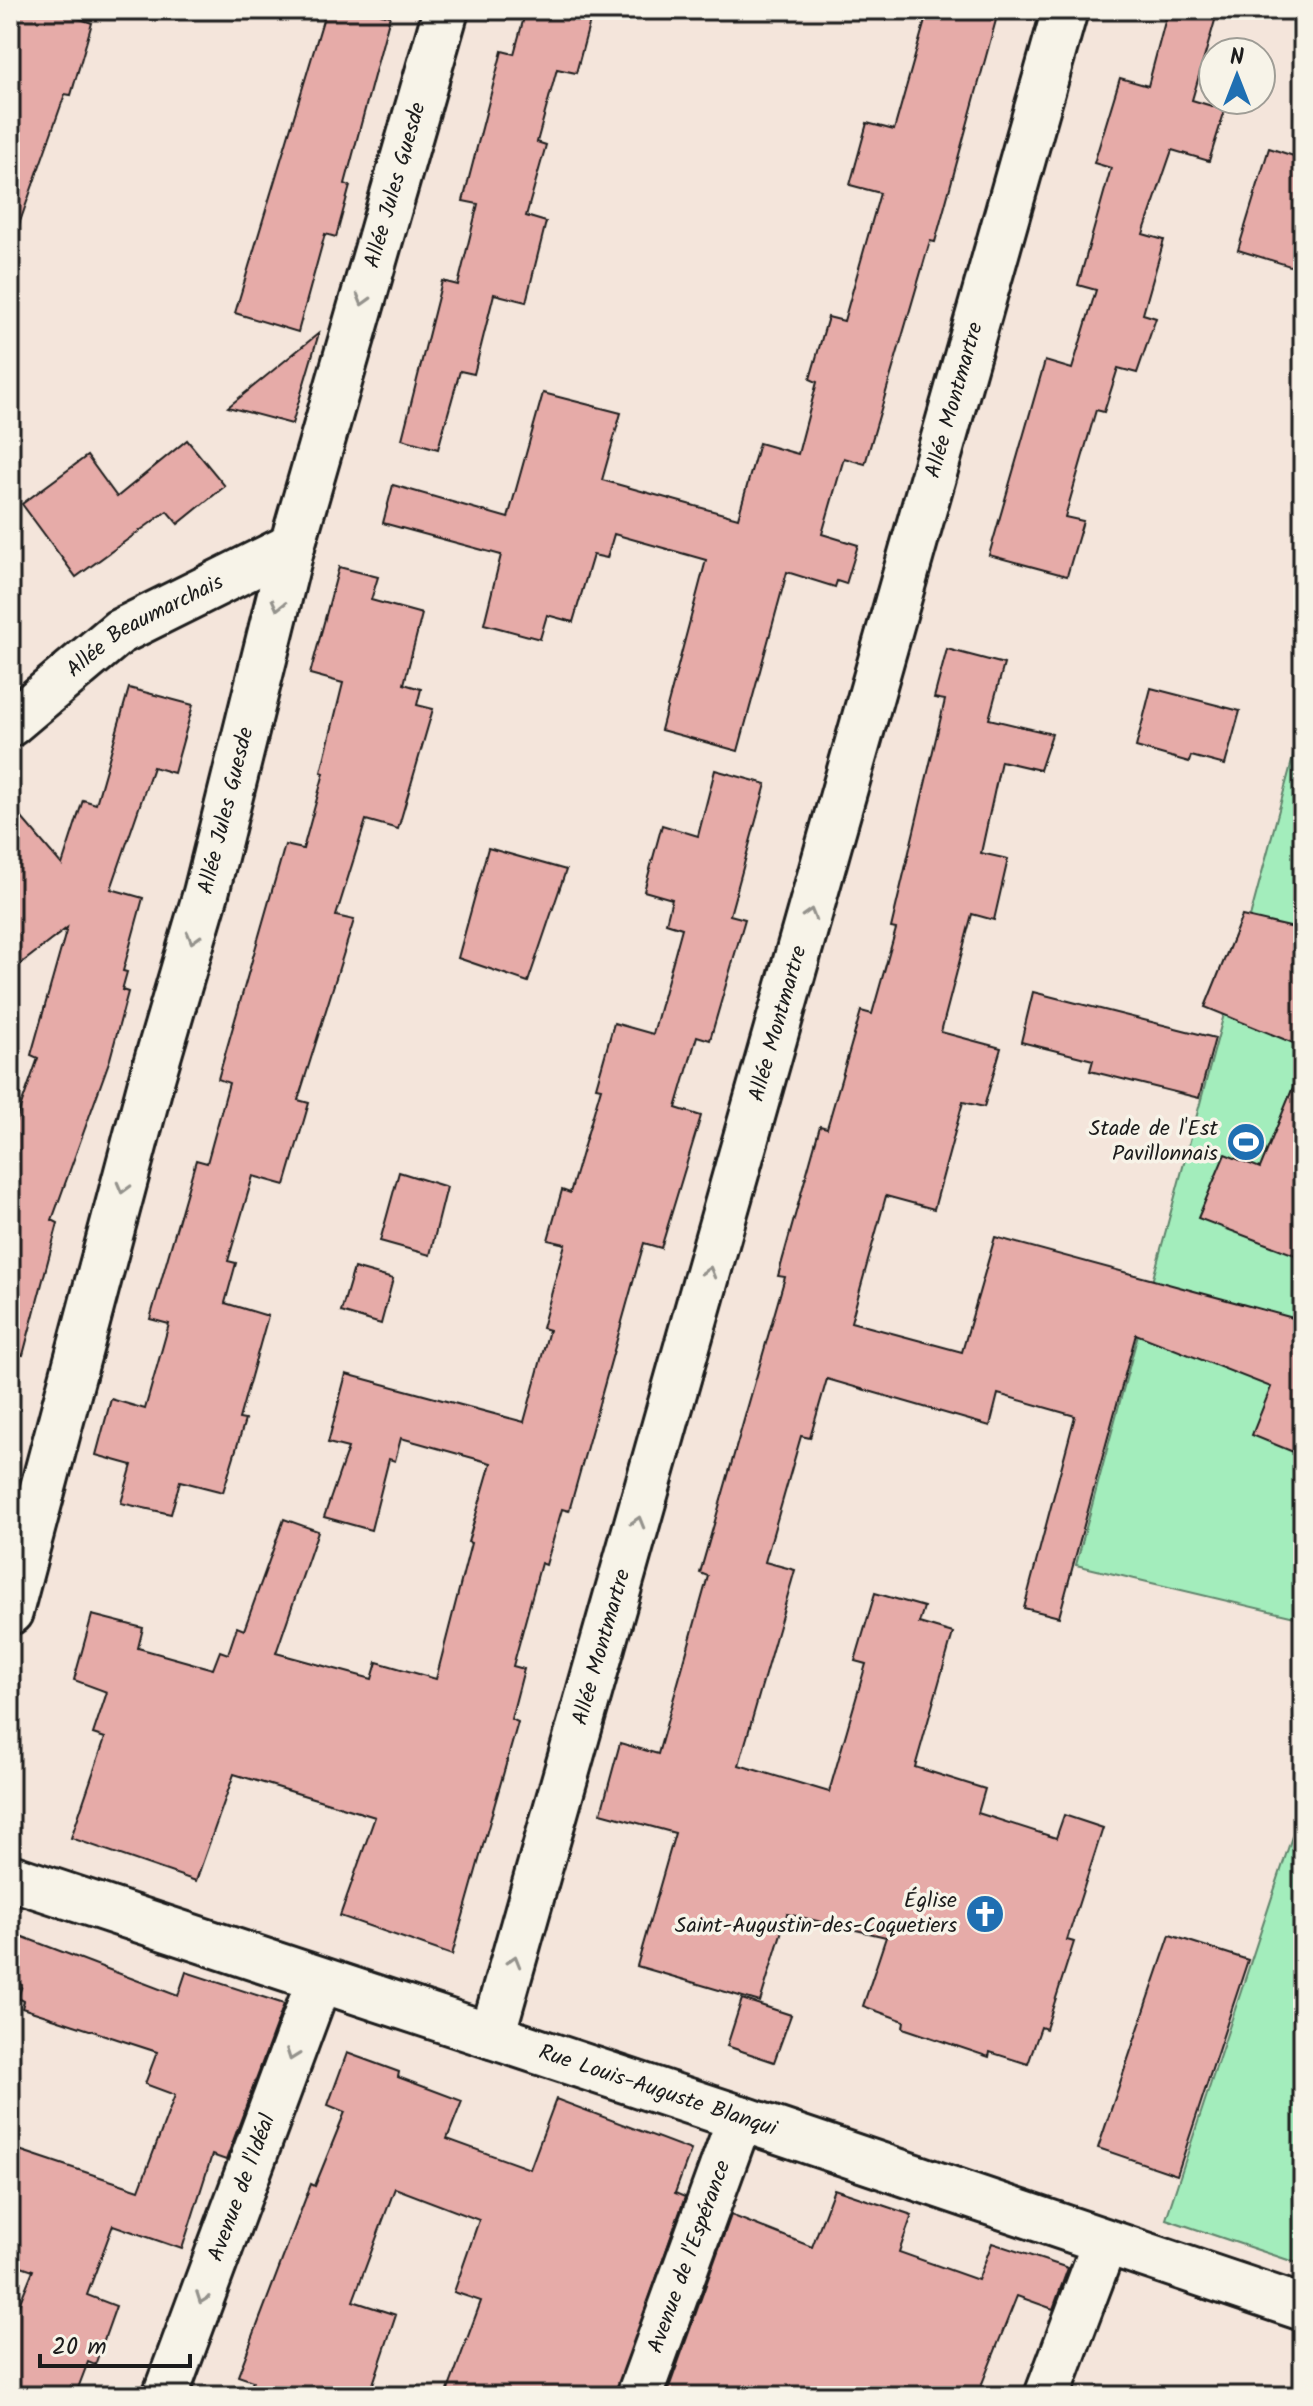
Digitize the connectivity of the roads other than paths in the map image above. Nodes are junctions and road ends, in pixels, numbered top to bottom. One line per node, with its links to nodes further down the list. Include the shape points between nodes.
1 (446, 10): 3 (street, Allée Jules Guesde, one-way to 3)
2 (1065, 10): 8 (street, Allée Montmartre, one-way to 2)
3 (292, 546): 4 (street, Allée Beaumarchais, via 119,632); 5 (street, Allée Jules Guesde, one-way to 5, via 206,893)
4 (10, 724)
5 (10, 1612)
6 (10, 1877): 7 (street, Rue Louis-Auguste Blanqui)
7 (319, 1981): 8 (street, Rue Louis-Auguste Blanqui); 12 (street, Avenue de l'Idéal, one-way to 12)
8 (492, 2036): 9 (street, Rue Louis-Auguste Blanqui)
9 (740, 2118): 10 (street, Rue Louis-Auguste Blanqui); 13 (street, Avenue de l'Espérance)
10 (1105, 2242): 11 (street, Rue Louis-Auguste Blanqui); 14 (street)
11 (1303, 2308)
12 (165, 2396)
13 (639, 2396)
14 (1047, 2396)

